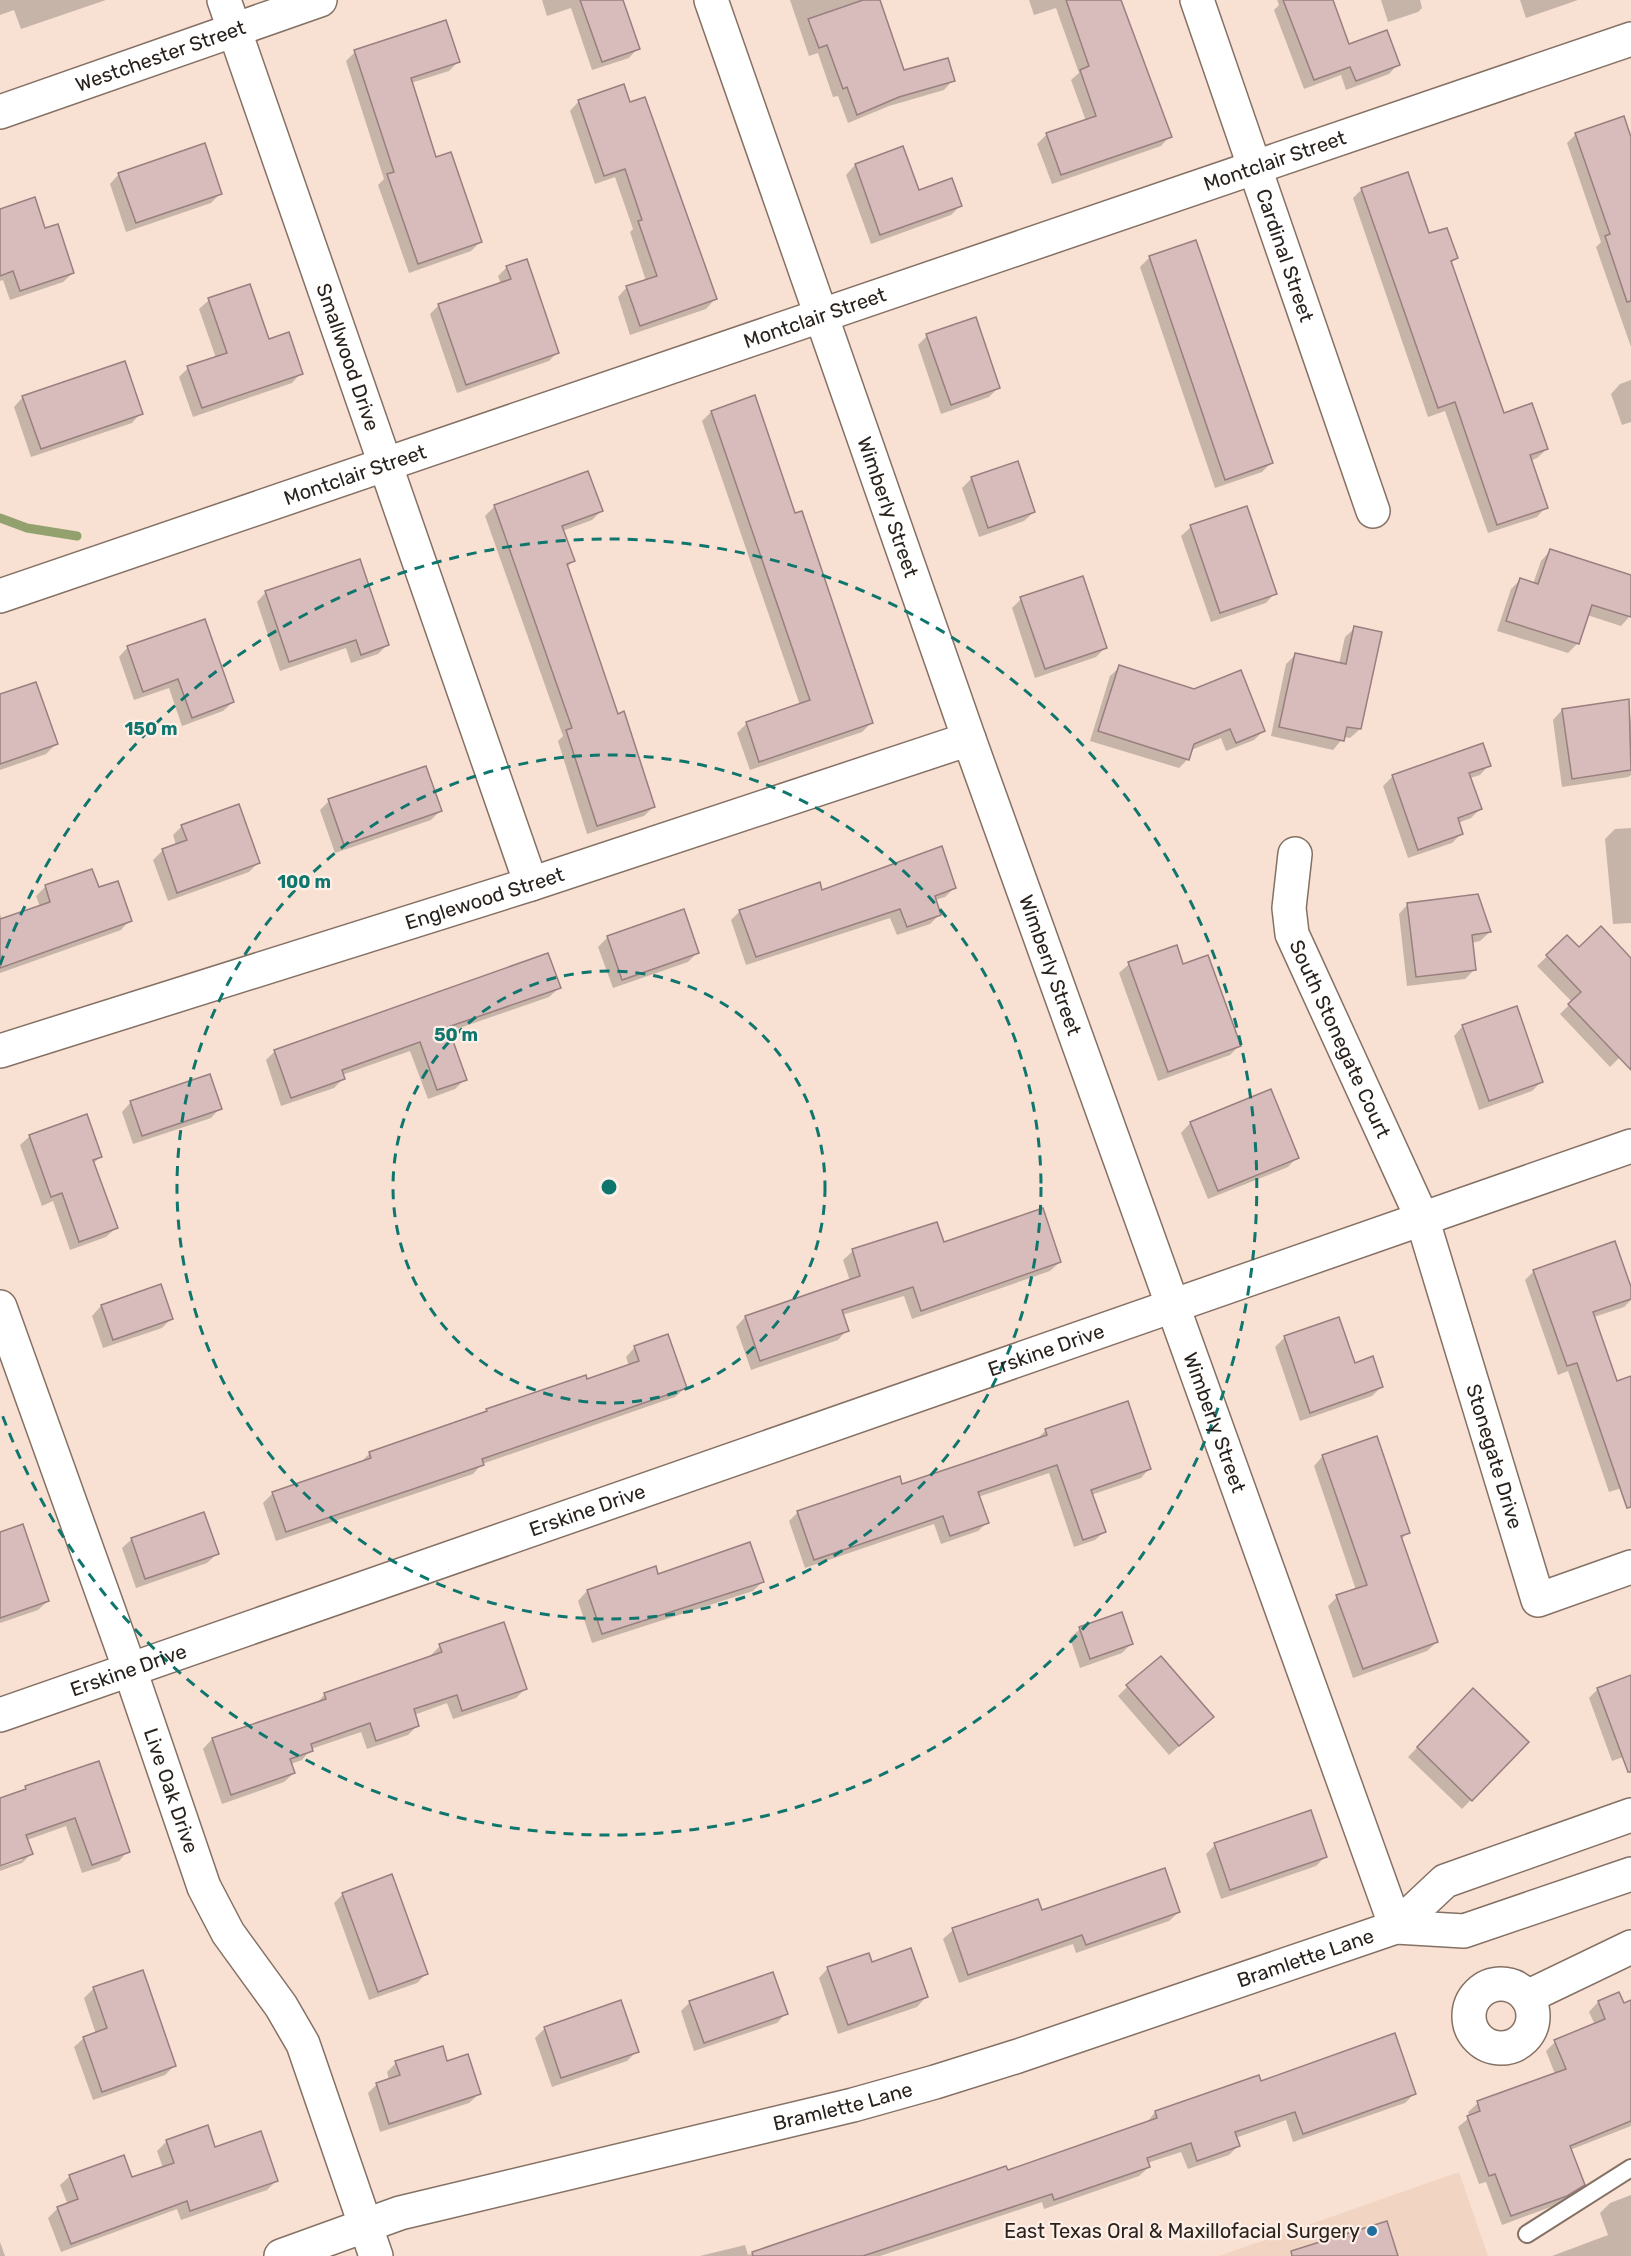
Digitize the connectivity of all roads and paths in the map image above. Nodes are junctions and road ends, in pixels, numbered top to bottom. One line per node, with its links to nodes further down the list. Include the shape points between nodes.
1 (320, 0): 4 (street, Westchester Street)
2 (711, 0): 8 (street, Wimberly Street)
3 (1197, 0): 7 (street, Cardinal Street)
4 (229, 15): 6 (street, Westchester Street); 9 (street, Smallwood Drive)
5 (1631, 39): 7 (street, Montclair Street)
6 (0, 112)
7 (1255, 166): 8 (street, Montclair Street); 10 (street, Cardinal Street)
8 (820, 316): 9 (street, Montclair Street); 12 (street, Wimberly Street)
9 (388, 465): 11 (street, Montclair Street); 14 (street, Smallwood Drive)
10 (1373, 512)
11 (0, 596)
12 (969, 739): 14 (street, Englewood Street); 18 (street, Wimberly Street)
13 (1295, 854): 17 (street, South Stonegate Court, via 1289,908 1294,942)
14 (531, 884): 15 (street, Englewood Street)
15 (0, 1051)
16 (1631, 1146): 17 (street)
17 (1422, 1218): 18 (street); 20 (street, Stonegate Drive, via 1538,1600)
18 (1174, 1304): 21 (street, Erskine Drive); 25 (street, Wimberly Street)
19 (0, 1307): 21 (street, Live Oak Drive)
20 (1631, 1567)
21 (130, 1670): 22 (street, Erskine Drive); 29 (street, Live Oak Drive, via 204,1887 228,1933 281,2006 303,2044)
22 (0, 1715)
23 (1631, 1815): 25 (street, Bramlette Lane, via 1445,1881)
24 (1631, 1874): 25 (street, Bramlette Lane, via 1464,1931)
25 (1396, 1927): 29 (street, Bramlette Lane, via 935,2082)
26 (1631, 1947): 27 (street)
27 (1527, 1997)
28 (1631, 2168): 30 (lane)
29 (365, 2224): 31 (street, Bramlette Lane); 32 (street, Live Oak Drive)
30 (1527, 2234)
31 (281, 2256)
32 (376, 2256)

